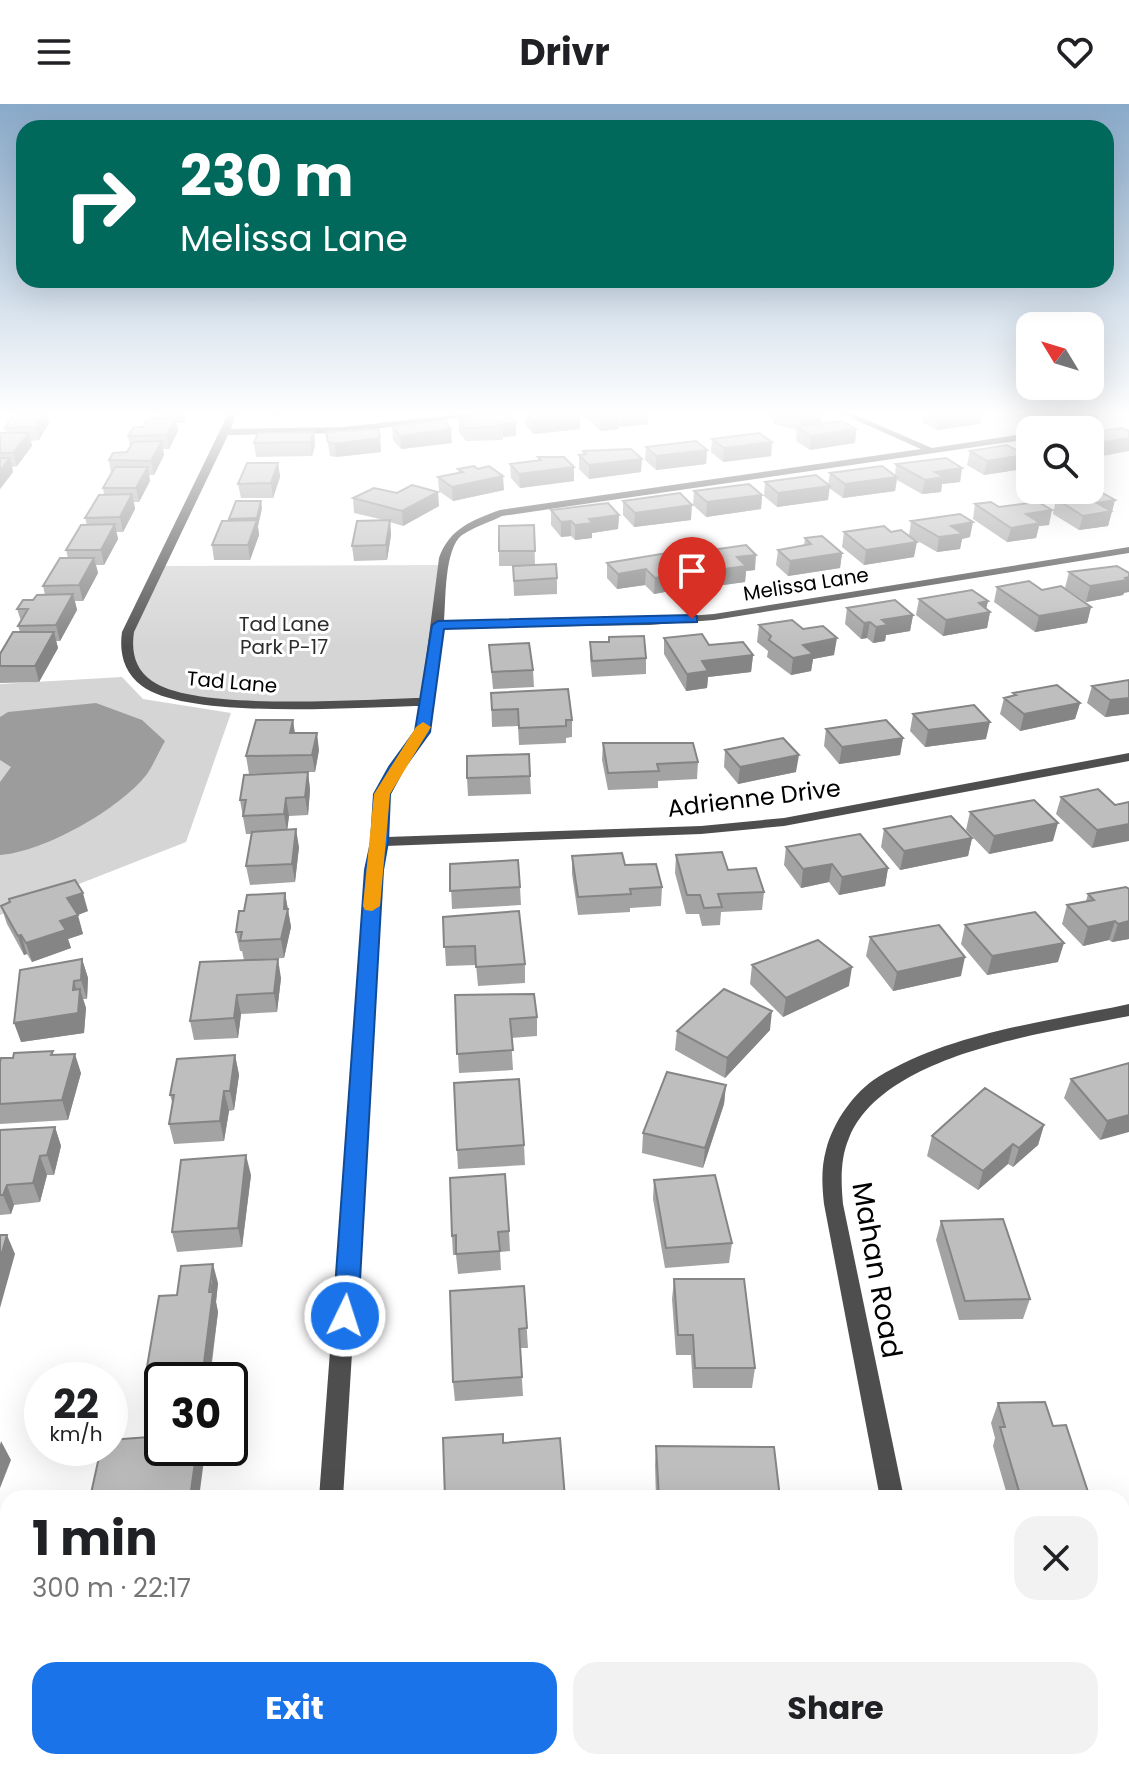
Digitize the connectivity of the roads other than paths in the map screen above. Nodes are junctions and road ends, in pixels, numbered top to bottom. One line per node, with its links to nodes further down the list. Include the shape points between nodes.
1 (196, 492): 5 (street, Tad Lane, via 128,632 127,659 135,673 165,693 203,702)
2 (648, 492): 4 (street, via 500,513 468,527 449,544 444,558)
3 (1129, 550): 4 (street, Melissa Lane, via 714,617)
4 (438, 625): 5 (street)
5 (427, 702): 7 (street, via 423,732 382,794)
6 (1129, 757): 7 (street, Adrienne Drive, via 784,822)
7 (380, 842): 9 (street)
8 (1129, 1010): 10 (street, Mahan Road, via 918,1064 881,1084 852,1115 835,1149 832,1172 839,1238)
9 (332, 1490)
10 (890, 1490)

